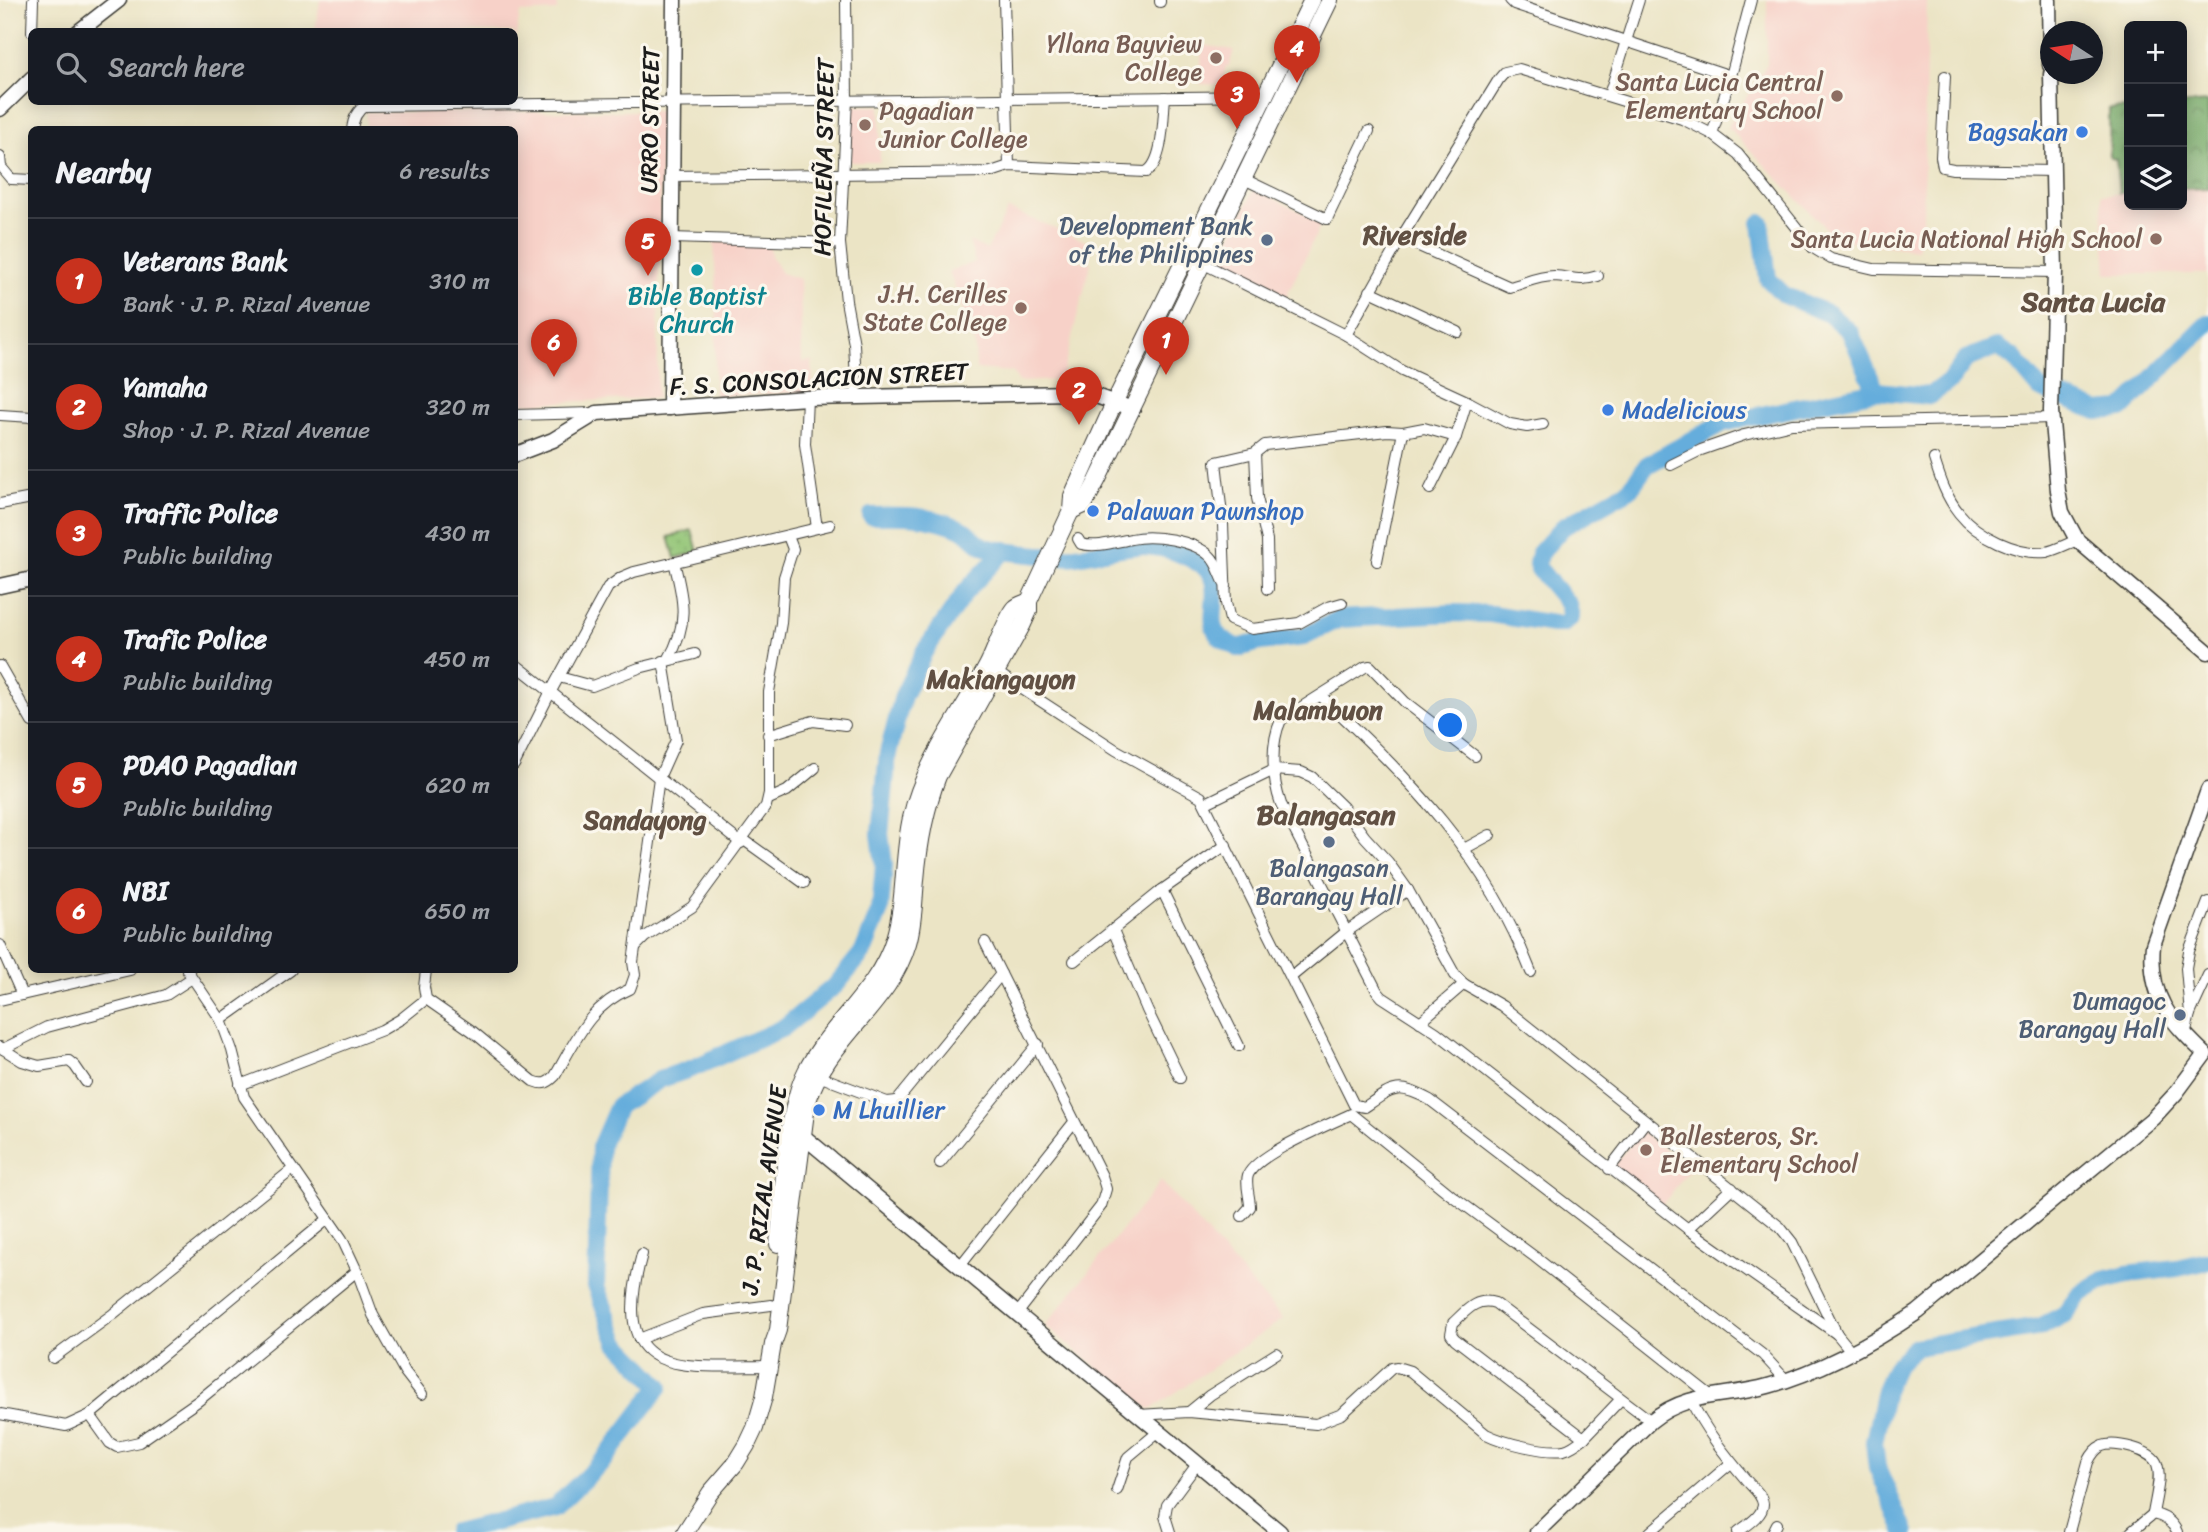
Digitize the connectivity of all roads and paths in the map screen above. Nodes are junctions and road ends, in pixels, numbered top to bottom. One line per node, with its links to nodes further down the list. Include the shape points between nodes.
1 (33, 0): 13 (street)
2 (119, 0): 14 (street)
3 (674, 0): 25 (street, URRO STREET)
4 (846, 0): 24 (street, HOFILEÑA STREET)
5 (1004, 0): 23 (street)
6 (1311, 0): 20 (main road, J. P. RIZAL AVENUE)
7 (1330, 0): 26 (main road, J. P. RIZAL AVENUE)
8 (1510, 0): 15 (street)
9 (1639, 0): 15 (street)
10 (1751, 0): 16 (street)
11 (2049, 0): 12 (street)
12 (2049, 21)
13 (32, 28)
14 (83, 28)
15 (1627, 41): 16 (street); 21 (street)
16 (1731, 76): 32 (street)
17 (1945, 76): 35 (street, via 1943,167)
18 (28, 82): 29 (street)
19 (2051, 84): 35 (street)
20 (1265, 95): 22 (street); 26 (street); 51 (main road, J. P. RIZAL AVENUE)
21 (1609, 95): 32 (street); 40 (street, via 1511,69 1499,79)
22 (1165, 97): 23 (street); 34 (street, via 1160,147 1151,170)
23 (1009, 98): 24 (street); 34 (street)
24 (847, 100): 25 (street); 36 (street, HOFILEÑA STREET)
25 (673, 101): 27 (street); 37 (street, URRO STREET)
26 (1281, 102): 38 (main road, J. P. RIZAL AVENUE)
27 (518, 104)
28 (427, 105): 30 (street, via 365,106)
29 (0, 109)
30 (353, 126)
31 (1369, 131): 38 (street, via 1327,219)
32 (1712, 134): 44 (street, via 1738,154 1814,248 1831,259 1874,269)
33 (0, 159): 39 (street, via 11,179)
34 (1009, 166): 36 (street, via 991,172)
35 (2054, 171): 44 (street)
36 (844, 174): 37 (street); 42 (street, HOFILEÑA STREET)
37 (671, 176): 41 (street, URRO STREET)
38 (1244, 178): 43 (main road, J. P. RIZAL AVENUE)
39 (28, 180)
40 (1401, 238): 45 (street, via 1510,286 1541,277 1579,280); 46 (street)
41 (671, 239): 42 (street); 53 (street, URRO STREET)
42 (840, 243): 50 (street, HOFILEÑA STREET)
43 (1202, 263): 48 (street); 54 (main road, J. P. RIZAL AVENUE)
44 (2055, 272): 56 (street)
45 (1598, 276)
46 (1370, 291): 47 (street); 48 (street)
47 (1458, 332)
48 (1346, 335): 52 (street, via 1402,371)
49 (807, 398): 50 (street, F. S. CONSOLACION STREET); 53 (street, F. S. CONSOLACION STREET); 72 (street, via 806,444)
50 (857, 398): 51 (street, F. S. CONSOLACION STREET, via 1071,393)
51 (1115, 401): 54 (street, F. S. CONSOLACION STREET); 70 (main road, J. P. RIZAL AVENUE, via 1072,496)
52 (1467, 401): 60 (street, via 1510,424); 62 (street)
53 (670, 408): 55 (street, F. S. CONSOLACION STREET)
54 (1133, 409): 70 (main road, J. P. RIZAL AVENUE, via 1084,505)
55 (597, 413): 58 (street); 64 (street, F. S. CONSOLACION STREET)
56 (2052, 414): 66 (street, via 1781,425 1712,446); 75 (street, via 2062,512)
57 (0, 415): 59 (street)
58 (518, 415)
59 (28, 417)
60 (1544, 424)
61 (1403, 432): 62 (street, via 1424,428); 63 (street, via 1265,445); 76 (street)
62 (1456, 437): 67 (street)
63 (1255, 453): 80 (street, via 1215,463); 81 (street, via 1257,498 1267,540)
64 (518, 454)
65 (1934, 459): 75 (street, via 1959,514 1979,531 2031,552 2050,551)
66 (1671, 465)
67 (1430, 489)
68 (28, 499): 69 (street)
69 (0, 505)
70 (1071, 511): 88 (main road, J. P. RIZAL AVENUE, via 1029,601 1015,607)
71 (830, 526): 72 (street)
72 (817, 528): 73 (street)
73 (788, 536): 77 (street); 94 (street, via 793,549 784,577)
74 (1078, 539): 80 (street, via 1090,546 1137,537 1187,544 1211,556)
75 (2077, 540): 83 (street)
76 (1377, 561)
77 (674, 562): 85 (street, via 684,603 678,640); 89 (street, via 634,572 608,587)
78 (28, 580): 79 (street)
79 (0, 586)
80 (1227, 589): 82 (street, via 1230,620 1252,629 1299,623)
81 (1268, 589)
82 (1342, 603)
83 (2208, 652)
84 (695, 654): 85 (street)
85 (665, 661): 89 (street, via 592,685); 99 (street, via 676,740)
86 (0, 666): 92 (street)
87 (518, 666): 90 (street)
88 (992, 669): 102 (street); 137 (main road, J. P. RIZAL AVENUE, via 940,761 923,821 908,944 880,995)
89 (559, 677): 90 (street)
90 (551, 691): 96 (street); 99 (street)
91 (1321, 695): 95 (street, via 1370,666 1405,702); 98 (street, via 1282,720); 106 (street, via 1436,810)
92 (28, 715)
93 (845, 725): 94 (street, via 813,721)
94 (768, 735): 101 (street)
95 (1475, 756)
96 (518, 757)
97 (816, 768): 101 (street)
98 (1274, 770): 102 (street); 109 (street, via 1301,772 1322,785); 112 (street, via 1281,804)
99 (659, 778): 104 (street); 115 (street)
100 (2208, 790): 132 (street, via 2153,945 2151,965 2165,1011)
101 (769, 799): 104 (street)
102 (1206, 803): 105 (street)
103 (1490, 835): 106 (street)
104 (742, 841): 107 (street); 115 (street, via 692,907)
105 (1226, 845): 108 (street); 124 (street)
106 (1464, 849): 117 (street, via 1511,925)
107 (804, 883)
108 (1162, 890): 111 (street); 134 (street)
109 (1408, 890): 112 (street); 125 (street, via 1448,965)
110 (2208, 902): 129 (street, via 2186,968)
111 (1113, 930): 116 (street); 138 (street)
112 (1346, 932): 124 (street); 131 (street, via 1377,991)
113 (985, 942): 122 (street)
114 (0, 944): 126 (street)
115 (636, 946): 127 (street, via 630,989 595,1012 555,1076 544,1084 533,1082)
116 (1074, 961)
117 (1531, 972)
118 (117, 973): 126 (street)
119 (287, 973): 130 (street)
120 (426, 973): 127 (street)
121 (189, 974): 130 (street); 135 (street, via 166,995 47,1027)
122 (1001, 974): 133 (street); 137 (street, via 897,1101 887,1102)
123 (2208, 975): 129 (street)
124 (1291, 977): 141 (street)
125 (1465, 984): 131 (street); 142 (street, via 1502,1006)
126 (22, 995): 128 (street)
127 (426, 999): 140 (street, via 382,1030)
128 (0, 1000)
129 (2190, 1014): 132 (street)
130 (221, 1020): 140 (street)
131 (1420, 1022): 147 (street)
132 (2185, 1035): 136 (street)
133 (1038, 1045): 143 (street); 145 (street)
134 (1239, 1046)
135 (2, 1048): 139 (street, via 22,1062 38,1066 69,1061)
136 (2206, 1055): 160 (street, via 2132,1136 1918,1312)
137 (811, 1073): 144 (main road, J. P. RIZAL AVENUE)
138 (1180, 1078)
139 (86, 1082)
140 (240, 1085): 146 (street)
141 (1353, 1110): 149 (street, via 1253,1168 1247,1178 1250,1207); 164 (street, via 1398,1087 1430,1100 1757,1350); 166 (street, via 1451,1195)
142 (1646, 1121): 147 (street); 148 (street)
143 (1074, 1122): 153 (street); 156 (street, via 1102,1175 1105,1196)
144 (796, 1130): 153 (street); 155 (main road, J. P. RIZAL AVENUE); 159 (main road, J. P. RIZAL AVENUE)
145 (940, 1163)
146 (293, 1169): 150 (street); 162 (street)
147 (1609, 1169): 151 (street)
148 (1732, 1188): 151 (street); 157 (street, via 1792,1242)
149 (1242, 1216)
150 (328, 1219): 154 (street); 171 (street)
151 (1688, 1230): 157 (street)
152 (642, 1254): 158 (street, via 632,1304)
153 (960, 1266): 156 (street)
154 (357, 1271): 165 (street, via 373,1315); 171 (street, via 198,1401 139,1443 117,1447)
155 (771, 1305): 158 (street, via 703,1314); 159 (main road, J. P. RIZAL AVENUE)
156 (1017, 1314): 172 (street)
157 (1837, 1334): 160 (street)
158 (639, 1339): 163 (street, via 654,1357 666,1362)
159 (773, 1344): 163 (main road, J. P. RIZAL AVENUE)
160 (1852, 1351): 164 (street)
161 (1277, 1353): 169 (street)
162 (53, 1357)
163 (769, 1367): 181 (main road, J. P. RIZAL AVENUE, via 747,1445)
164 (1786, 1380): 166 (street)
165 (422, 1394)
166 (1710, 1395): 168 (street)
167 (1621, 1399): 173 (street); 175 (street); 175 (street, via 1495,1303 1482,1300 1453,1323 1455,1339)
168 (1690, 1399): 173 (street); 177 (street)
169 (1189, 1412): 172 (street); 175 (street, via 1316,1424 1342,1414 1397,1367 1410,1370 1498,1440 1564,1450)
170 (0, 1413): 171 (street, via 66,1426)
171 (90, 1415)
172 (1137, 1416): 174 (street)
173 (1651, 1421): 183 (street)
174 (1158, 1432): 176 (street); 178 (street, via 1128,1457)
175 (1584, 1438)
176 (1198, 1463): 180 (street); 182 (street, via 1167,1505)
177 (1731, 1463): 184 (street); 185 (street, via 1763,1505 1757,1517)
178 (1117, 1490)
179 (2153, 1514): 186 (street, via 2157,1464 2139,1450 2103,1446 2088,1462); 187 (street); 188 (street, via 2165,1517)
180 (1276, 1530)
181 (685, 1532)
182 (1170, 1532)
183 (1538, 1532)
184 (1650, 1532)
185 (1738, 1532)
186 (2068, 1532)
187 (2131, 1532)
188 (2177, 1532)

